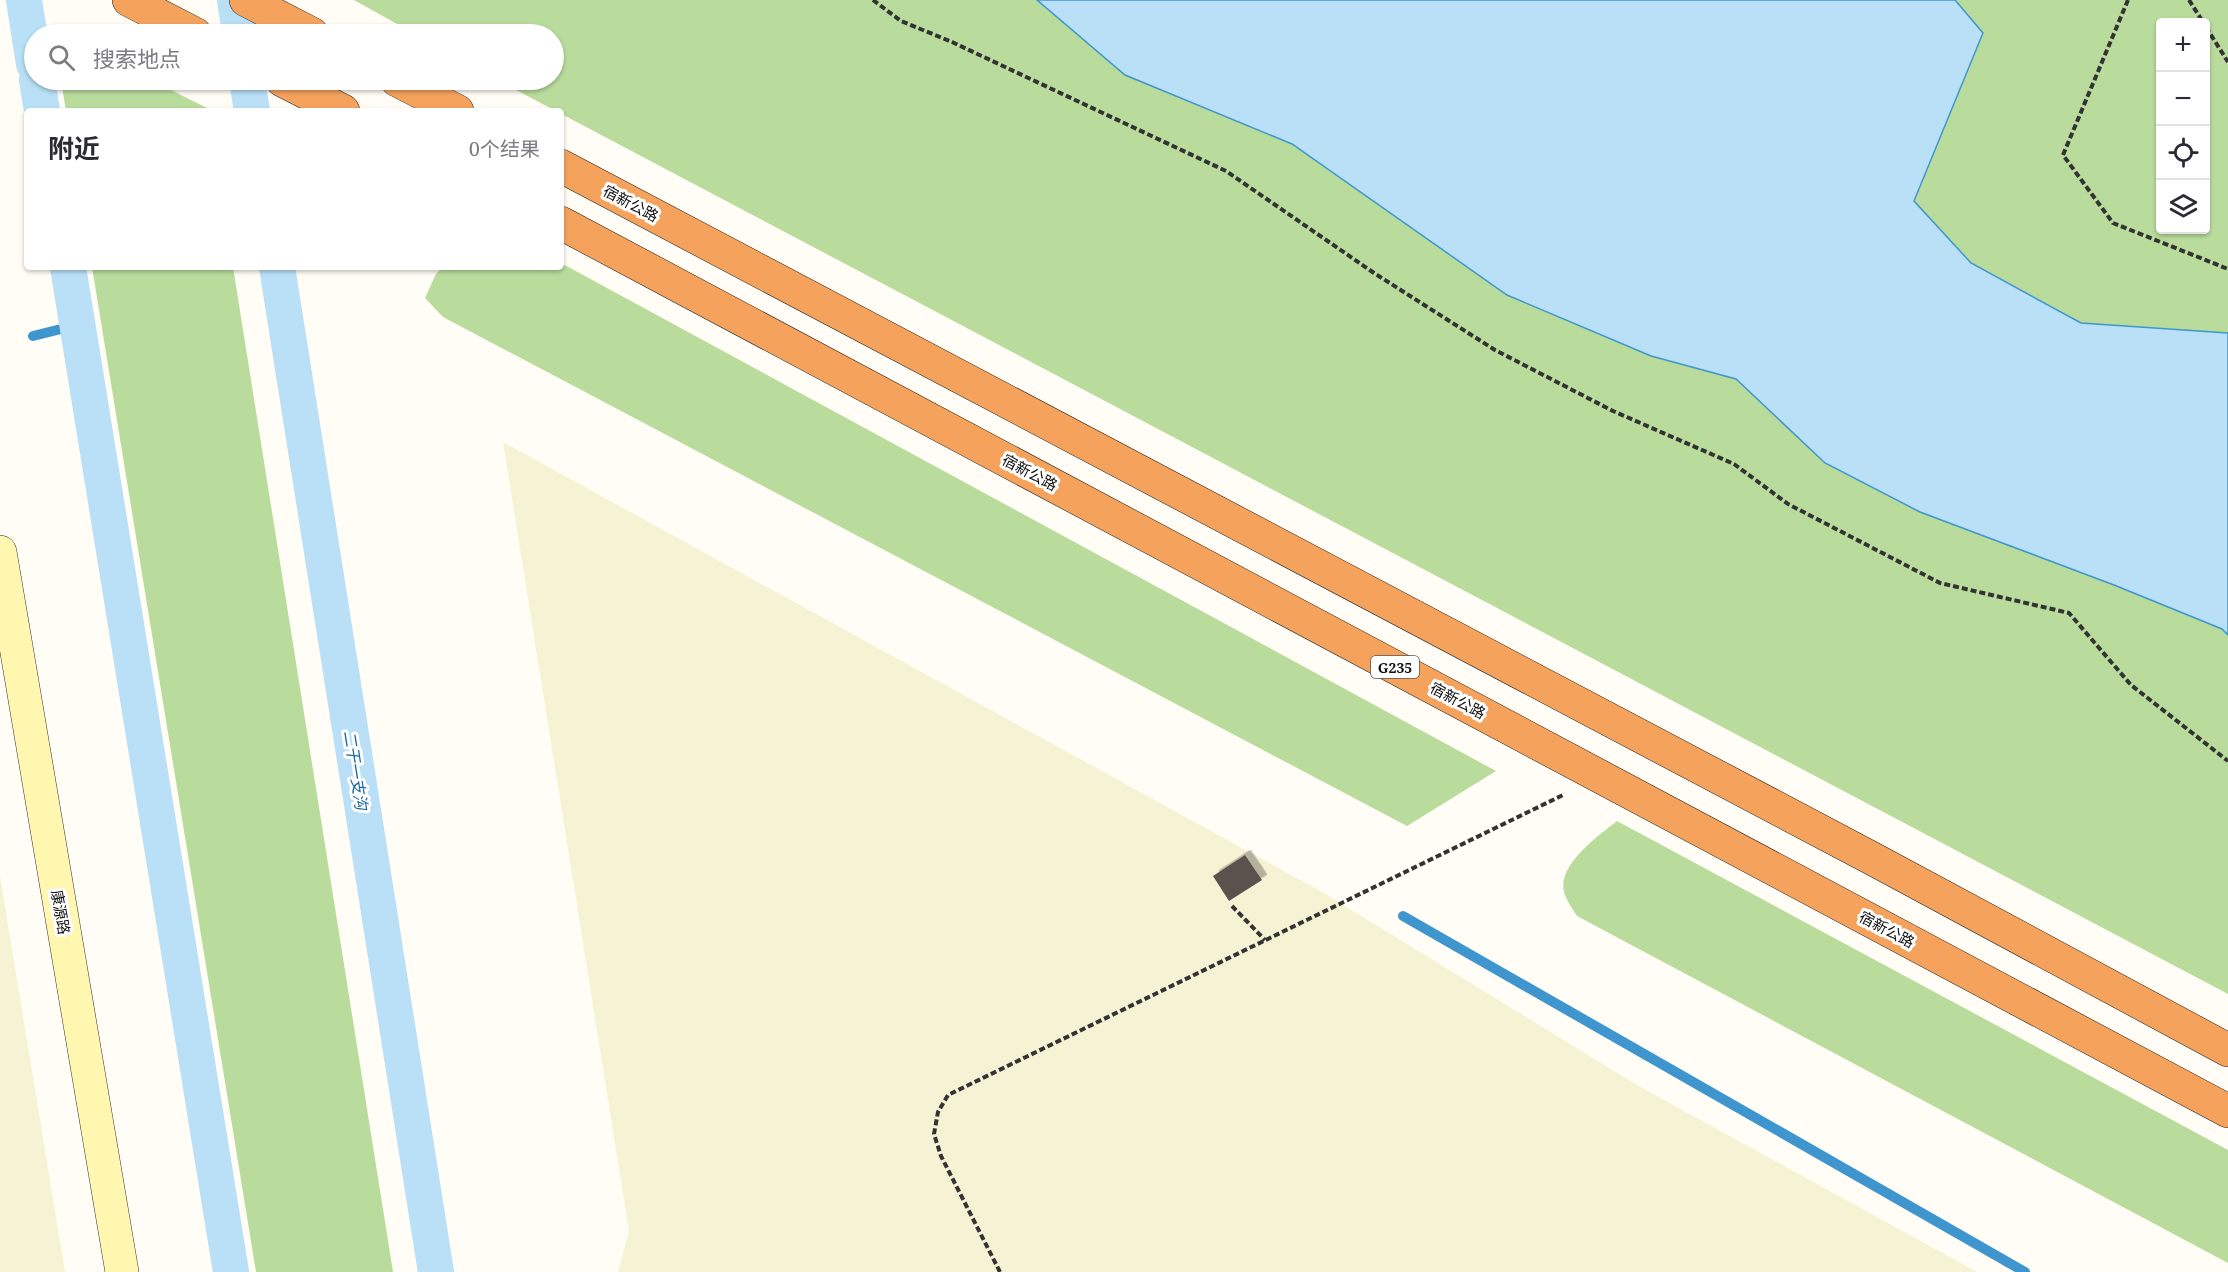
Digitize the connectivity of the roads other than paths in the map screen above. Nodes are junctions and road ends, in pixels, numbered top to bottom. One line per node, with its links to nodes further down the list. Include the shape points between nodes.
1 (129, 0): 3 (highway)
2 (250, 2): 4 (highway)
3 (176, 24)
4 (293, 24)
5 (302, 90): 7 (highway)
6 (416, 90): 8 (highway)
7 (337, 108)
8 (451, 108)
9 (564, 168): 12 (highway, 宿新公路)
10 (564, 226): 13 (highway, 宿新公路 / G235)
11 (0, 552): 14 (street, 康源路)
12 (2228, 1050)
13 (2228, 1111)
14 (122, 1272)

